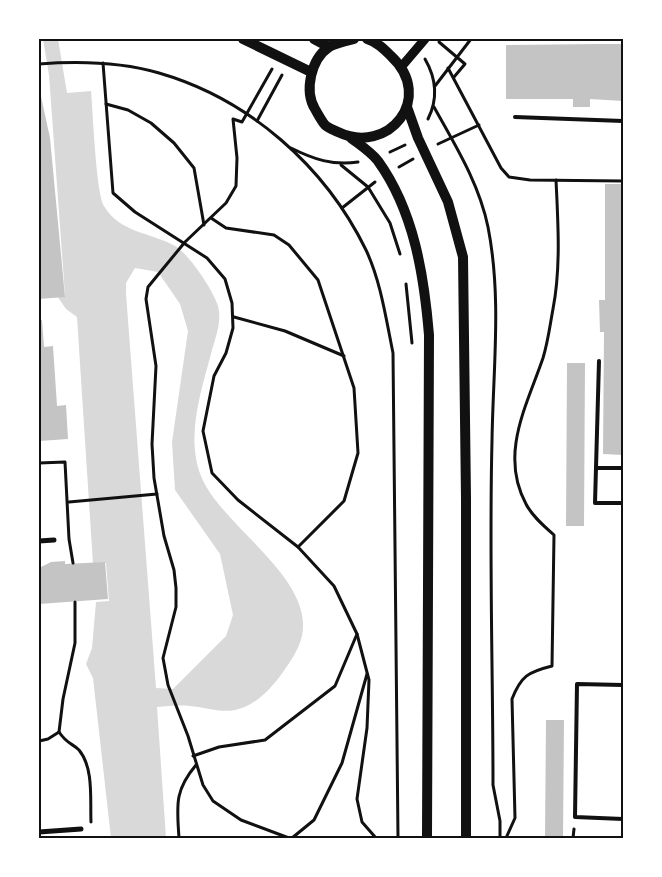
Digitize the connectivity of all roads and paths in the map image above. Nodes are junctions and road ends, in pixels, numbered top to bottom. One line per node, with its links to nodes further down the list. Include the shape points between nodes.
1 (243, 39): 9 (main road)
2 (314, 39): 8 (main road)
3 (354, 39): 8 (main road)
4 (425, 39): 14 (street)
5 (434, 39): 10 (path)
6 (471, 39): 10 (path)
7 (373, 40): 14 (main road)
8 (329, 47): 16 (main road, via 321,54)
9 (279, 56): 11 (main road); 21 (path)
10 (457, 56): 15 (path); 17 (path, via 465,64)
11 (290, 61): 16 (main road); 23 (path)
12 (39, 64): 13 (path)
13 (103, 64): 18 (path); 21 (path, via 158,73 210,93)
14 (402, 66): 19 (main road, via 411,90)
15 (448, 68): 17 (path); 20 (path, via 435,86)
16 (312, 72): 25 (main road, via 310,101 326,126)
17 (454, 78): 29 (path, via 501,168 509,177)
18 (106, 104): 34 (path, via 128,110 151,123 174,143 194,168); 35 (path, via 113,193 135,212)
19 (407, 107): 25 (main road, via 394,126 374,137); 26 (main road)
20 (434, 107): 26 (path); 70 (path, via 470,170 488,226 497,304 492,441 493,775)
21 (247, 114): 23 (path); 33 (path, via 242,122 233,119 236,186 226,203)
22 (515, 117): 24 (lane)
23 (258, 121): 27 (path)
24 (623, 121)
25 (351, 138): 28 (main road)
26 (418, 138): 28 (path); 69 (main road, via 448,202 463,257)
27 (288, 146): 31 (path, via 312,158 341,165); 32 (path)
28 (377, 159): 68 (main road, via 411,228 424,281 430,335)
29 (556, 180): 30 (path); 71 (path, via 554,307 543,356 516,432 514,460 526,504 554,535 552,666 531,671 518,685 512,700 515,818)
30 (623, 180)
31 (368, 187): 32 (path); 36 (path, via 390,223)
32 (342, 208): 67 (path, via 366,251 382,298 393,353)
33 (211, 218): 34 (path); 40 (path, via 226,228 265,232 289,245 318,280)
34 (204, 226): 35 (path)
35 (185, 242): 38 (path, via 207,258 226,279); 45 (path, via 148,287 146,299 156,366 152,444)
36 (401, 256)
37 (405, 274): 39 (path)
38 (234, 317): 40 (path, via 284,331); 50 (path, via 226,353 214,376 204,431 212,473 238,500)
39 (413, 348)
40 (344, 356): 50 (path, via 354,388 358,453 344,500)
41 (599, 361): 43 (lane)
42 (39, 463): 46 (path, via 65,462)
43 (596, 468): 44 (lane); 47 (lane, via 595,503)
44 (623, 468)
45 (157, 494): 46 (path); 58 (path, via 176,588 176,607 163,658 168,685)
46 (69, 502): 51 (path)
47 (623, 503)
48 (54, 540): 49 (street)
49 (39, 541)
50 (298, 547): 53 (path, via 334,586)
51 (73, 564)
52 (76, 602): 56 (path, via 75,643)
53 (357, 634): 54 (path); 58 (path, via 335,686 265,740 219,747)
54 (368, 674): 65 (path, via 342,763 314,820); 66 (path, via 367,728 358,799 362,822)
55 (623, 685): 60 (lane, via 577,684 575,817)
56 (59, 732): 57 (path); 61 (path, via 87,762)
57 (39, 741)
58 (193, 756): 59 (path)
59 (196, 765): 64 (path, via 180,786); 65 (path, via 213,801 241,820)
60 (623, 819)
61 (92, 828)
62 (81, 829): 63 (street)
63 (39, 832)
64 (179, 838)
65 (291, 838)
66 (376, 838)
67 (398, 838)
68 (427, 838)
69 (466, 838)
70 (500, 838)
71 (506, 838)

